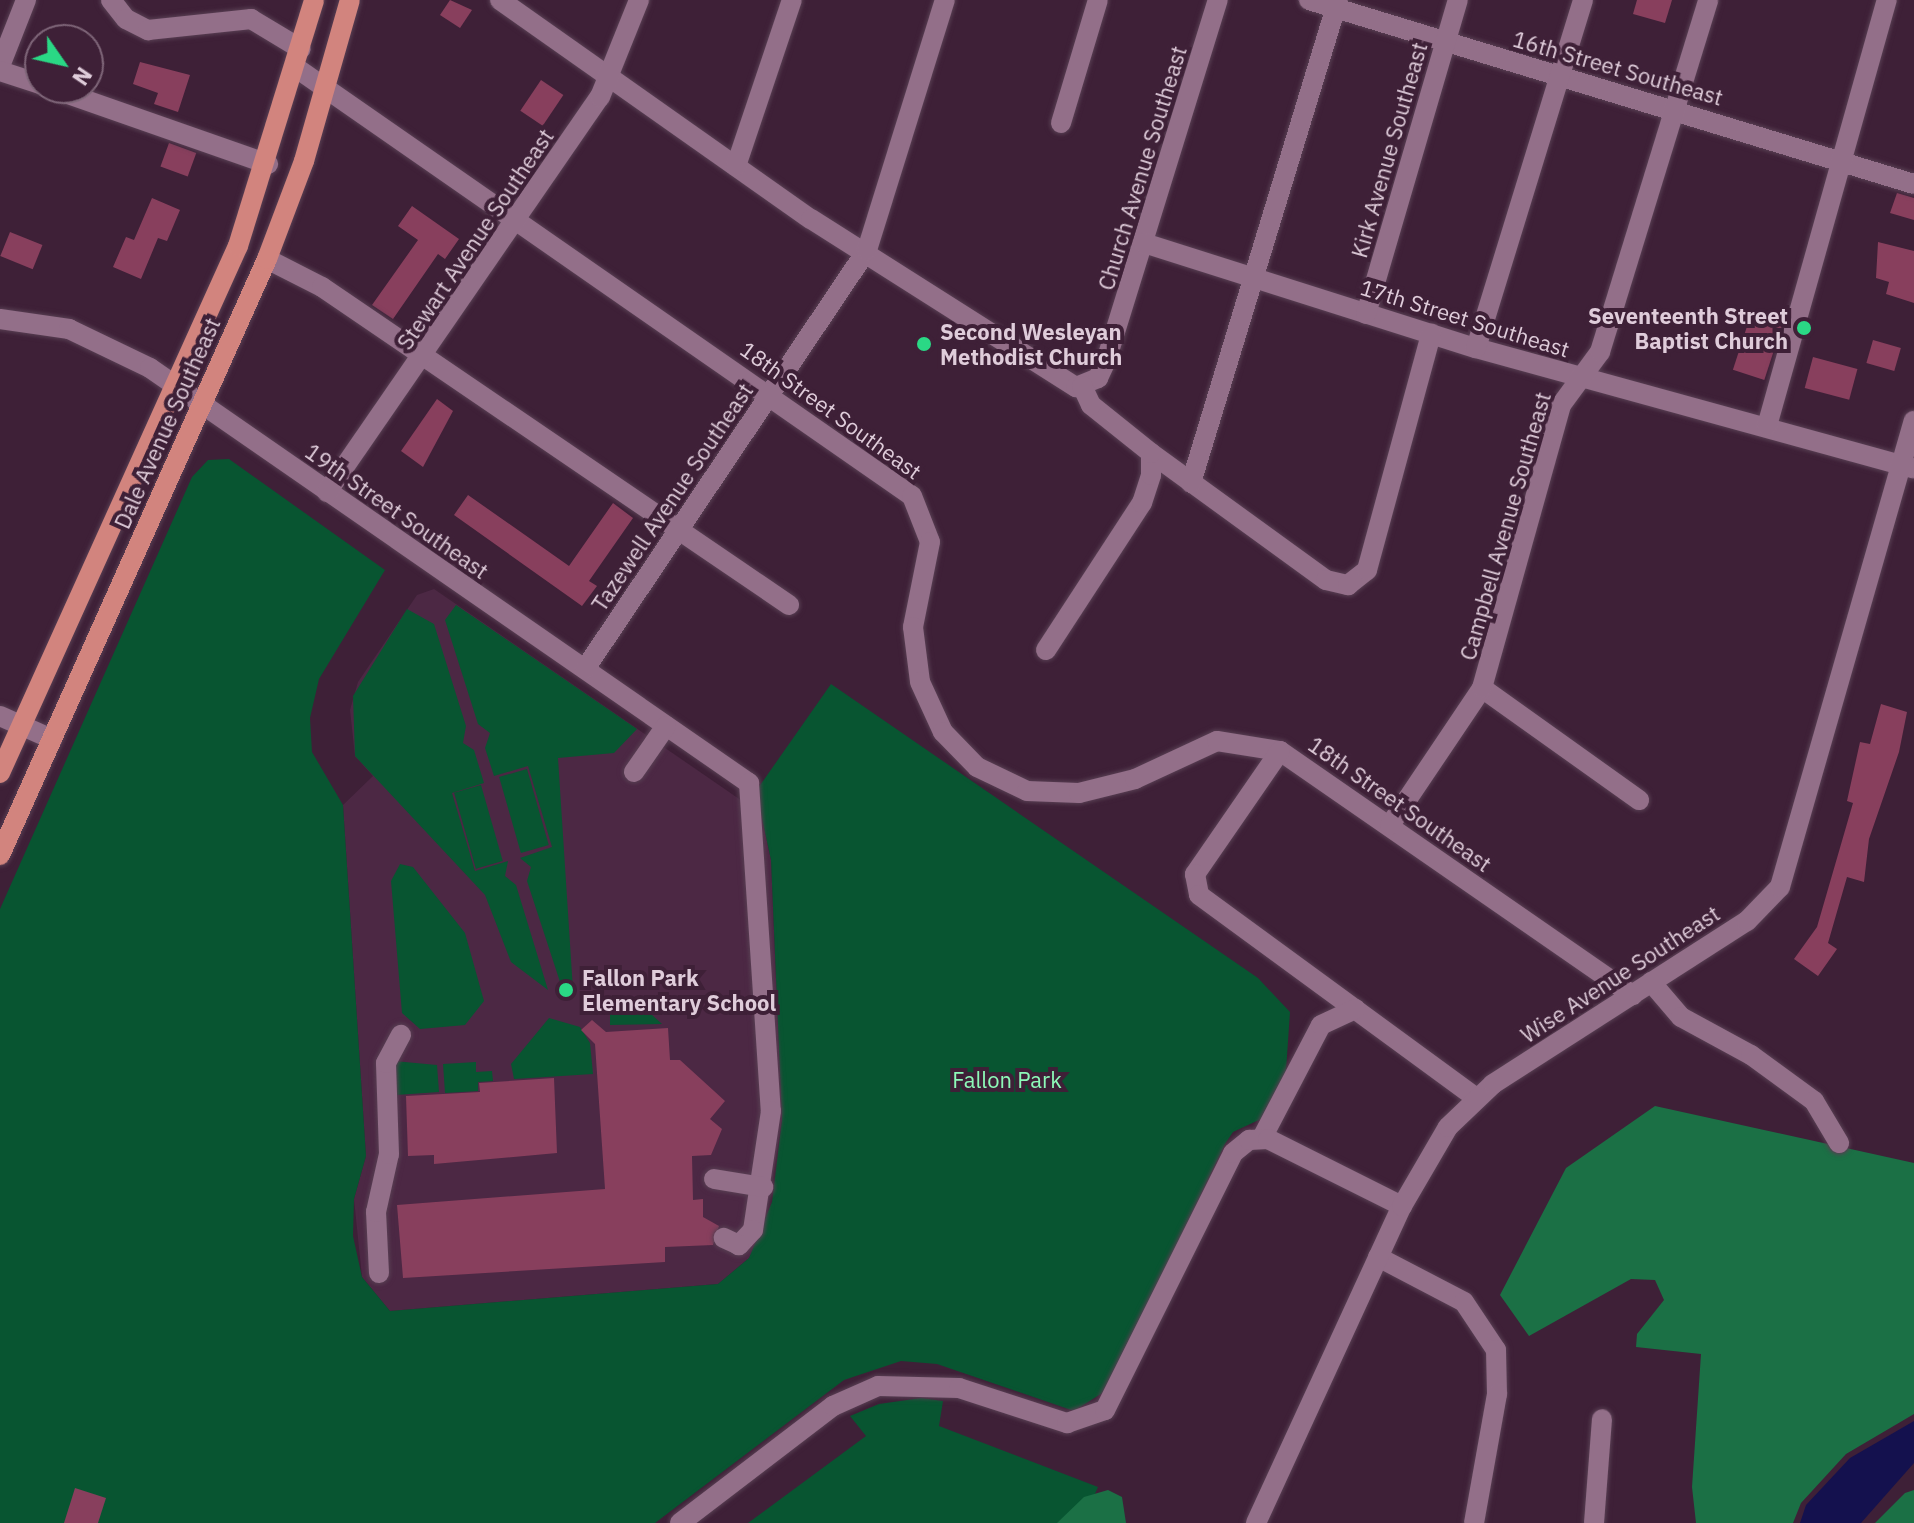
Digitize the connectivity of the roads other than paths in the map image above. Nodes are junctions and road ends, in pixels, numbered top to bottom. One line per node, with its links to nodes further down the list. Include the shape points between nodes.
1 (26, 0): 19 (street)
2 (111, 0): 18 (street, 18th Street Southeast, via 126,19 148,30 251,19)
3 (314, 0): 18 (main road, Dale Avenue Southeast)
4 (350, 0): 23 (main road, Dale Avenue Southeast)
5 (500, 0): 21 (street)
6 (639, 0): 21 (street, Stewart Avenue Southeast)
7 (792, 0): 29 (street)
8 (945, 0): 33 (street, Tazewell Avenue Southeast)
9 (1098, 0): 26 (street)
10 (1218, 0): 32 (street, Church Avenue Southeast)
11 (1309, 0): 16 (street, 16th Street Southeast)
12 (1458, 0): 17 (street, Kirk Avenue Southeast)
13 (1583, 0): 22 (street)
14 (1708, 0): 25 (street, Campbell Avenue Southeast)
15 (1887, 0): 27 (street)
16 (1337, 4): 17 (street, 16th Street Southeast); 35 (street)
17 (1445, 42): 22 (street, 16th Street Southeast); 36 (street, Kirk Avenue Southeast)
18 (298, 58): 23 (street, 18th Street Southeast); 28 (main road, Dale Avenue Southeast)
19 (0, 69): 20 (street)
20 (24, 78)
21 (610, 78): 29 (street); 31 (street, Stewart Avenue Southeast)
22 (1559, 78): 25 (street, 16th Street Southeast); 39 (street)
23 (325, 87): 31 (street, 18th Street Southeast); 34 (main road, Dale Avenue Southeast)
24 (97, 104): 28 (street)
25 (1674, 108): 27 (street, 16th Street Southeast); 41 (street, Campbell Avenue Southeast, via 1600,352)
26 (1061, 123)
27 (1840, 160): 30 (street, 16th Street Southeast); 47 (street)
28 (268, 164): 42 (main road, Dale Avenue Southeast)
29 (736, 166): 33 (street)
30 (1914, 184)
31 (518, 218): 40 (street, Stewart Avenue Southeast); 44 (street, 18th Street Southeast)
32 (1144, 243): 35 (street, 17th Street Southeast); 43 (street, Church Avenue Southeast, via 1106,361 1098,378)
33 (867, 250): 43 (street, via 1066,384); 44 (street, Tazewell Avenue Southeast)
34 (267, 259): 40 (street, via 322,287); 45 (main road, Dale Avenue Southeast)
35 (1254, 278): 36 (street, 17th Street Southeast); 50 (street)
36 (1366, 314): 38 (street, 17th Street Southeast)
37 (0, 319): 42 (street, 19th Street Southeast, via 83,334)
38 (1431, 334): 39 (street, 17th Street Southeast); 50 (street, via 1360,579 1348,585 1326,580)
39 (1476, 348): 41 (street, 17th Street Southeast)
40 (423, 359): 51 (street, Stewart Avenue Southeast); 52 (street)
41 (1580, 377): 47 (street, 17th Street Southeast); 56 (street, Campbell Avenue Southeast, via 1561,405)
42 (175, 386): 45 (street, 19th Street Southeast); 58 (main road, Dale Avenue Southeast)
43 (1082, 386): 48 (street, via 1091,405)
44 (771, 394): 52 (street, Tazewell Avenue Southeast); 61 (street, 18th Street Southeast, via 901,485 923,512 930,542 913,627 920,682 943,732 977,767 1027,791 1079,793 1135,779 1217,741)
45 (202, 404): 51 (street, 19th Street Southeast); 60 (main road, Dale Avenue Southeast)
46 (1914, 421): 49 (street, Wise Avenue Southeast)
47 (1767, 426): 49 (street, 17th Street Southeast)
48 (1151, 453): 50 (street); 54 (street, via 1142,503)
49 (1908, 467): 67 (street, Wise Avenue Southeast, via 1791,865 1747,921)
50 (1191, 483)
51 (327, 492): 55 (street, 19th Street Southeast)
52 (678, 531): 53 (street); 55 (street, Tazewell Avenue Southeast)
53 (789, 605)
54 (1046, 650)
55 (585, 669): 59 (street, 19th Street Southeast)
56 (1482, 688): 64 (street); 65 (street, Campbell Avenue Southeast)
57 (0, 716): 58 (street)
58 (22, 726): 60 (street); 63 (main road, Dale Avenue Southeast)
59 (666, 726): 62 (street); 75 (street, 19th Street Southeast, via 749,783 771,1111)
60 (52, 739): 66 (main road, Dale Avenue Southeast)
61 (1280, 751): 65 (street, 18th Street Southeast); 69 (street, via 1194,884 1199,895)
62 (634, 772)
63 (0, 773)
64 (1639, 800)
65 (1390, 825): 68 (street, 18th Street Southeast)
66 (0, 855)
67 (1651, 982): 68 (street, Wise Avenue Southeast); 73 (street, via 1681,1017 1751,1055 1814,1101)
68 (1633, 995): 71 (street, Wise Avenue Southeast)
69 (1356, 1009): 71 (street); 72 (street, via 1321,1025)
70 (401, 1035): 79 (street, via 386,1063 389,1154 376,1212)
71 (1476, 1098): 76 (street, Wise Avenue Southeast, via 1428,1155)
72 (1262, 1138): 76 (street); 81 (street, via 1233,1153 1116,1398 1094,1417 1054,1422 959,1388 878,1386 833,1406)
73 (1839, 1143)
74 (714, 1179): 75 (street)
75 (763, 1187): 77 (street, via 747,1241 739,1245)
76 (1402, 1206): 78 (street, Wise Avenue Southeast)
77 (724, 1238)
78 (1378, 1257): 82 (street, Wise Avenue Southeast); 83 (street, via 1464,1302 1496,1350 1497,1394)
79 (379, 1273)
80 (1602, 1419): 84 (street)
81 (680, 1523)
82 (1256, 1523)
83 (1474, 1523)
84 (1594, 1523)

